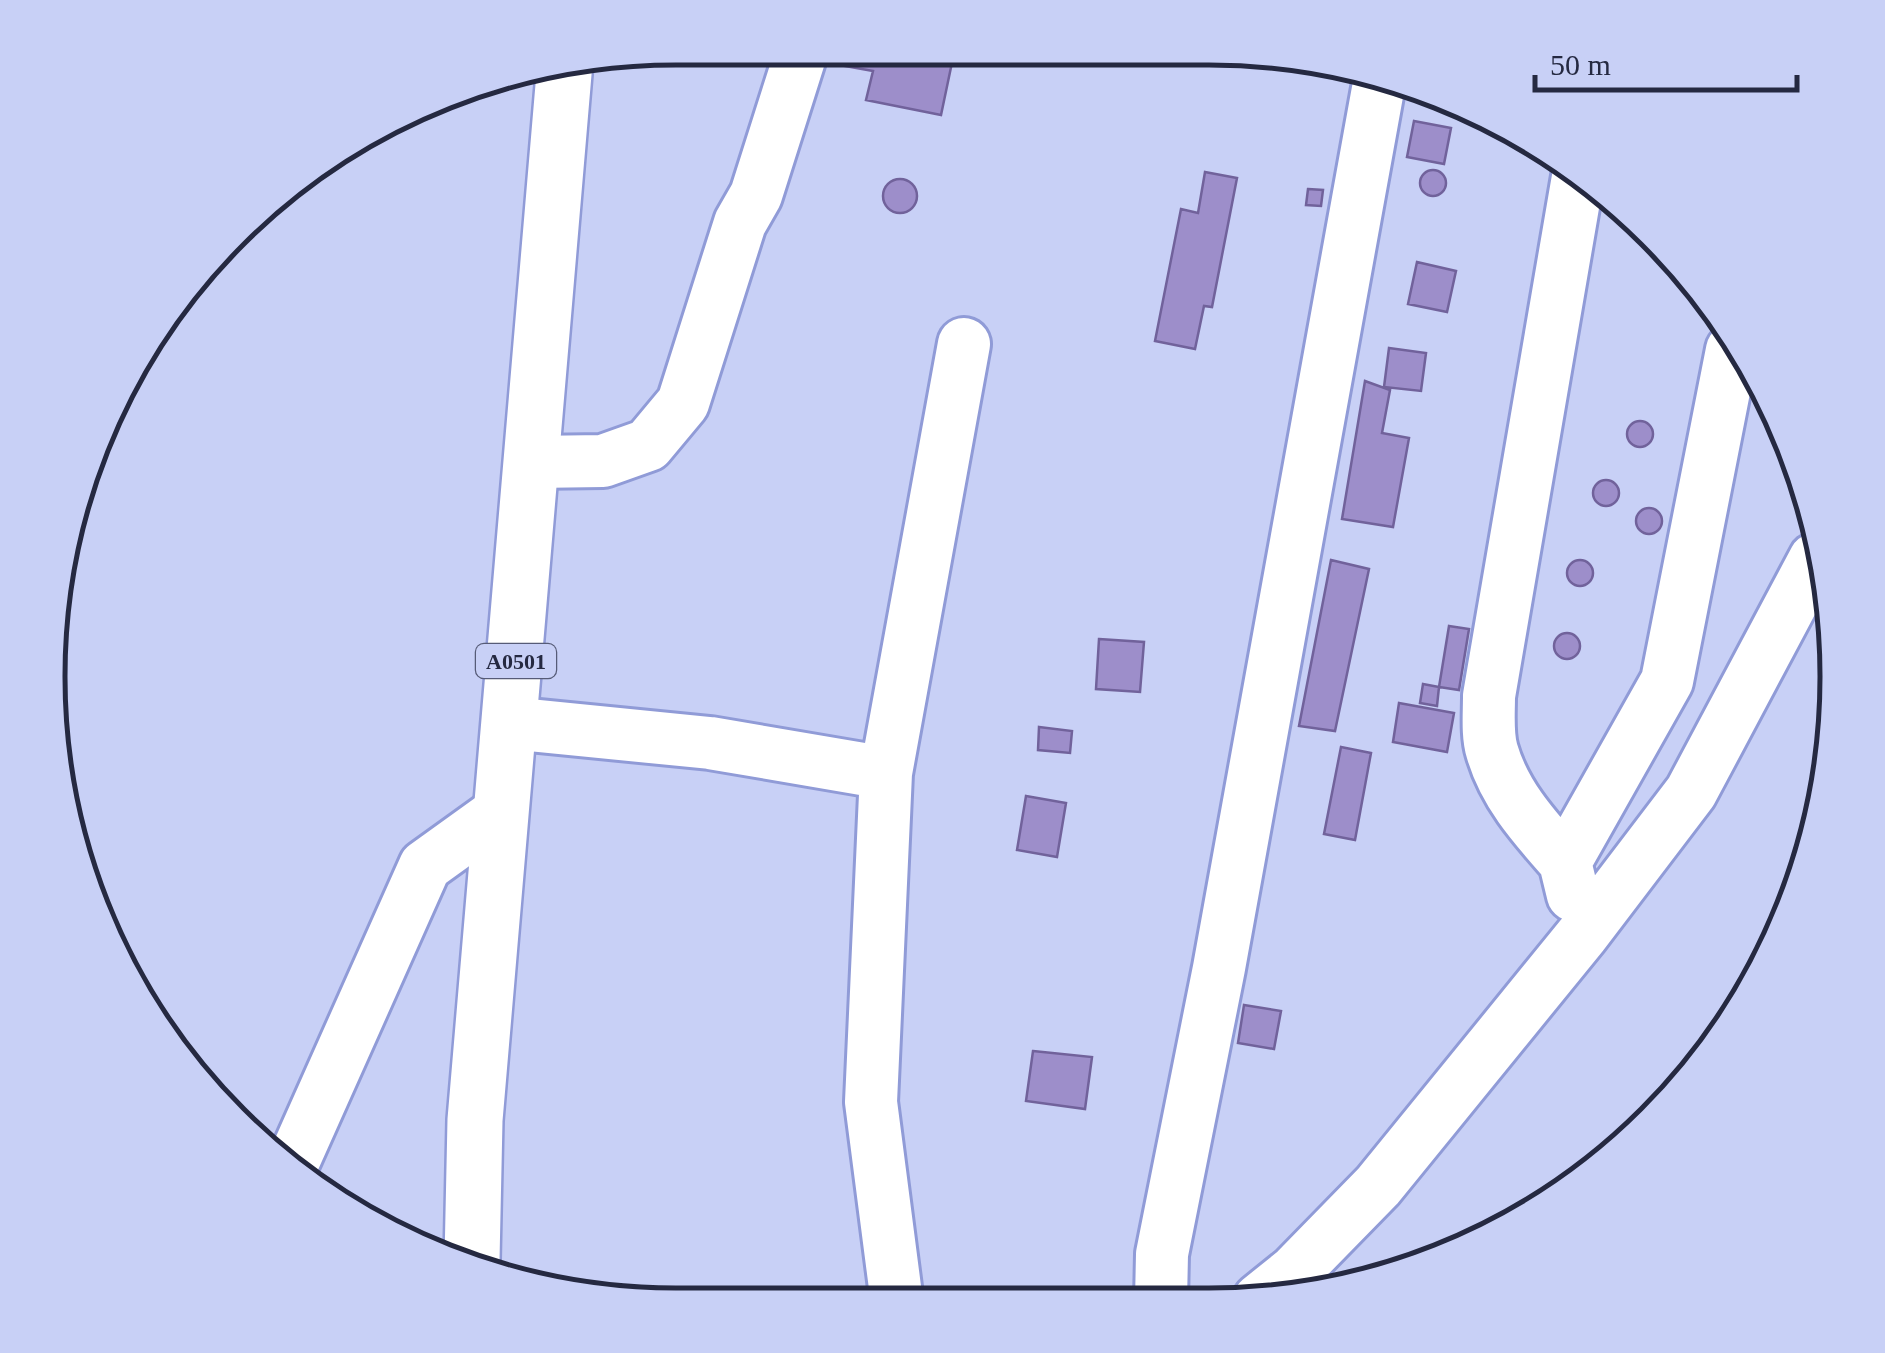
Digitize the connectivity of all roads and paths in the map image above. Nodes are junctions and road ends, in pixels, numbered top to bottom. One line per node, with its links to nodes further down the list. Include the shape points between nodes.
1 (797, 65): 7 (street, via 682,403 648,445 603,461)
2 (564, 76): 7 (highway, A0501)
3 (1378, 89): 18 (street, via 1162,1254)
4 (1576, 188): 12 (street, via 1489,696 1490,748 1502,778)
5 (964, 344): 10 (street)
6 (1730, 359): 12 (street, via 1667,681)
7 (533, 462): 9 (highway, A0501)
8 (1810, 568): 13 (street, via 1691,792)
9 (510, 723): 10 (street, via 710,743); 11 (highway, A0501)
10 (886, 773): 17 (street, via 870,1102)
11 (500, 812): 14 (street, via 425,866); 15 (highway, A0501, via 475,1120)
12 (1565, 862): 13 (street)
13 (1583, 934): 16 (street, via 1378,1186)
14 (296, 1155)
15 (472, 1253)
16 (1278, 1284)
17 (894, 1288)
18 (1161, 1288)

